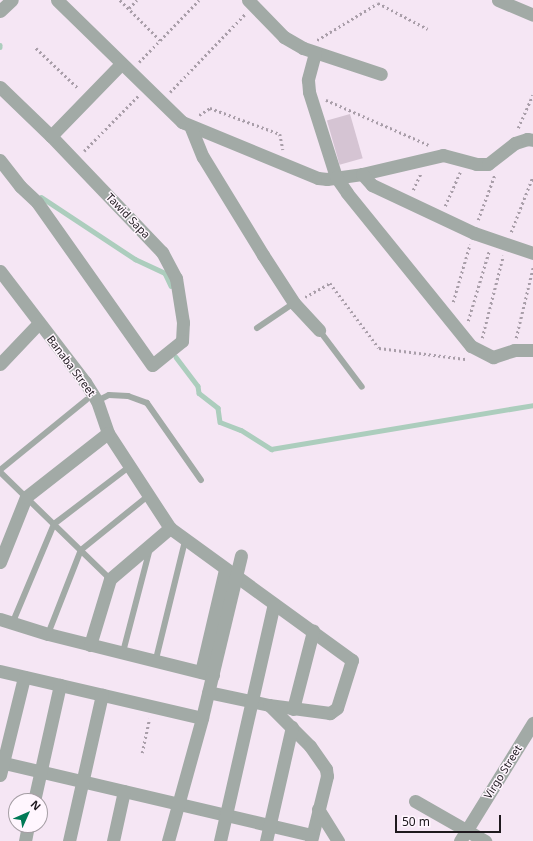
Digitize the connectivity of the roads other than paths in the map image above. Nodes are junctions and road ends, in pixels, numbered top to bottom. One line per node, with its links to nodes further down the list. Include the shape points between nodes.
1 (12, 0): 5 (street)
2 (57, 0): 8 (street)
3 (498, 0): 6 (street)
4 (251, 3): 7 (street, via 284,37)
5 (0, 11)
6 (533, 15)
7 (315, 53): 9 (street); 16 (street, via 308,80 309,92)
8 (125, 68): 11 (street, via 160,103); 12 (street, via 89,98)
9 (381, 74)
10 (0, 87): 12 (street, Tawid Sapa)
11 (191, 128): 16 (street, via 318,178); 19 (street, via 203,158)
12 (51, 136): 14 (street, Tawid Sapa, via 162,252 174,270 183,322 182,341 152,364 37,202 20,186)
13 (533, 140): 15 (street, via 521,140 495,160 482,165 448,155)
14 (0, 160)
15 (362, 174): 16 (street); 17 (street, via 372,185 474,233)
16 (336, 176): 23 (street, via 478,352 493,357 514,350)
17 (533, 253)
18 (0, 272): 20 (street, Banaba Street)
19 (294, 303): 21 (lane); 22 (street)
20 (38, 324): 24 (street); 26 (street, Banaba Street)
21 (256, 328)
22 (318, 330): 25 (lane)
23 (533, 350)
24 (0, 364)
25 (362, 387)
26 (91, 401): 27 (street, Banaba Street); 29 (lane); 30 (lane, via 110,395 128,396 147,403)
27 (108, 433): 28 (street, Banaba Street); 32 (street)
28 (130, 466): 31 (street, Banaba Street); 33 (lane)
29 (0, 471): 32 (lane)
30 (201, 480)
31 (148, 496): 34 (street, Banaba Street); 37 (lane)
32 (26, 497): 33 (lane); 39 (street)
33 (54, 524): 37 (lane); 43 (lane)
34 (170, 528): 35 (street, Banaba Street); 36 (street)
35 (185, 541): 40 (street, Banaba Street); 48 (lane)
36 (152, 543): 41 (street); 47 (lane)
37 (81, 550): 41 (lane); 45 (lane)
38 (241, 556): 40 (street)
39 (0, 562)
40 (231, 574): 42 (street, Banaba Street); 50 (street)
41 (110, 579): 46 (street)
42 (274, 604): 44 (street, Banaba Street); 55 (street)
43 (6, 621): 45 (street)
44 (313, 631): 57 (street); 57 (street, Banaba Street, via 351,658 353,664 334,711 330,713)
45 (48, 634): 46 (street)
46 (90, 645): 47 (street)
47 (123, 652): 48 (street)
48 (156, 659): 50 (street)
49 (0, 670): 51 (street)
50 (207, 673): 53 (street)
51 (24, 676): 52 (street); 61 (street)
52 (60, 685): 54 (street); 62 (street)
53 (208, 692): 55 (street); 58 (street)
54 (102, 695): 58 (street); 64 (street)
55 (252, 701): 56 (street); 70 (street)
56 (269, 705): 57 (street); 60 (street)
57 (292, 708)
58 (202, 718): 68 (street)
59 (533, 723): 72 (street, Virgo Street)
60 (292, 727): 69 (street, via 310,746 326,769 327,776); 71 (street)
61 (2, 762): 62 (street); 63 (street)
62 (40, 772): 64 (street); 66 (street)
63 (0, 775)
64 (82, 782): 65 (street); 74 (street)
65 (124, 791): 68 (street); 75 (street)
66 (36, 793)
67 (415, 801): 72 (street)
68 (180, 804): 70 (street); 76 (street)
69 (318, 810): 73 (street); 79 (street)
70 (226, 815): 71 (street); 77 (street)
71 (270, 826): 73 (street); 78 (street)
72 (463, 836): 80 (street)
73 (311, 838)
74 (69, 841)
75 (112, 841)
76 (168, 841)
77 (220, 841)
78 (266, 841)
79 (338, 841)
80 (485, 841)

